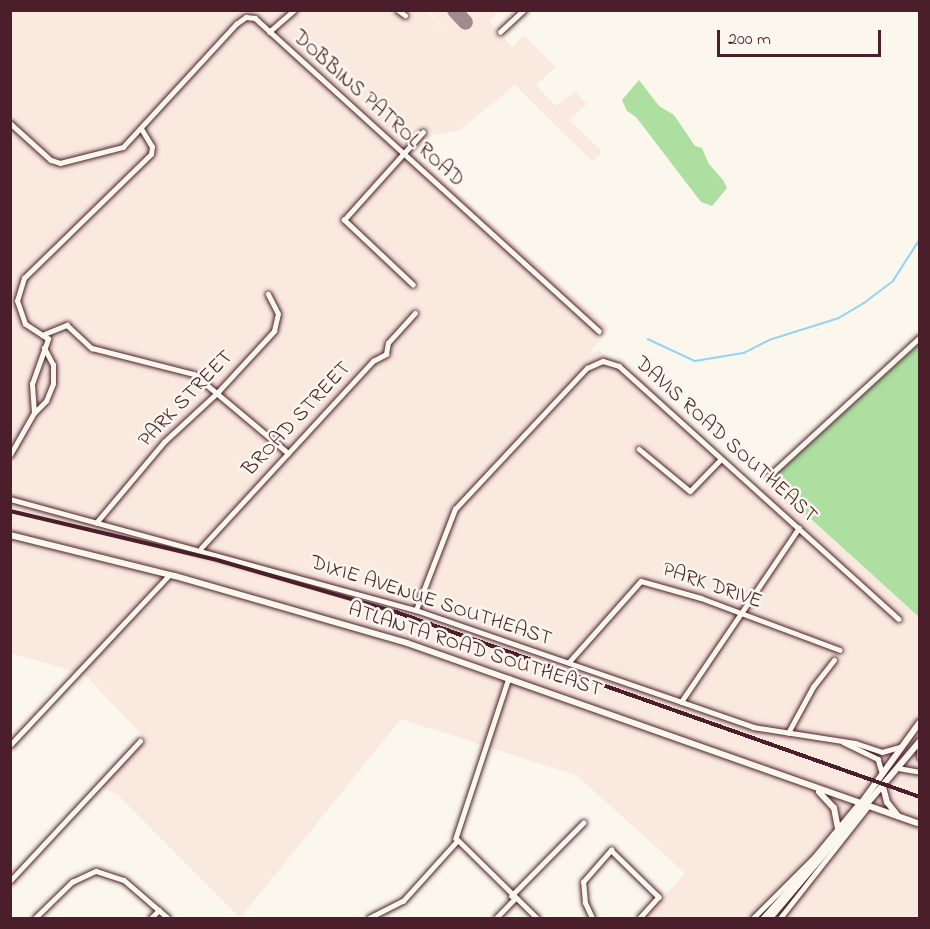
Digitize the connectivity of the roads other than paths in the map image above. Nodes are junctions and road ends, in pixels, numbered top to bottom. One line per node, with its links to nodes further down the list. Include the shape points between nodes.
1 (294, 10): 5 (street)
2 (398, 10): 4 (street)
3 (524, 10): 6 (street)
4 (405, 15)
5 (269, 32): 8 (street, DOBBINS PATROL ROAD, via 255,18 246,17 236,24); 10 (street, DOBBINS PATROL ROAD)
6 (500, 32)
7 (10, 123): 8 (street, via 51,160 60,163 123,147)
8 (141, 129): 15 (street, via 152,147 151,154 24,278 17,301 25,324)
9 (423, 132): 10 (street)
10 (402, 153): 11 (street, via 344,220); 14 (street, DOBBINS PATROL ROAD)
11 (413, 285)
12 (268, 294): 18 (street, PARK STREET, via 275,303 277,325)
13 (416, 313): 21 (street, BROAD STREET, via 388,343 386,354 373,361)
14 (599, 331)
15 (42, 335): 17 (street, via 48,339); 18 (street, via 67,325 92,348 183,369)
16 (920, 337): 24 (street)
17 (44, 348): 19 (street, via 32,384); 19 (street, via 53,365 53,384 46,401)
18 (218, 392): 21 (street); 26 (street, PARK STREET, via 164,442)
19 (34, 413): 22 (street)
20 (639, 450): 23 (street, via 690,491)
21 (288, 453): 29 (street, BROAD STREET)
22 (10, 455)
23 (720, 460): 27 (street, DAVIS ROAD SOUTHEAST); 31 (street, DAVIS ROAD SOUTHEAST, via 619,366 596,363 455,509)
24 (769, 476)
25 (10, 499): 26 (street, DIXIE AVENUE SOUTHEAST)
26 (96, 523): 29 (street, DIXIE AVENUE SOUTHEAST)
27 (799, 528): 32 (street); 33 (street, DAVIS ROAD SOUTHEAST)
28 (10, 535): 30 (main road, ATLANTA ROAD SOUTHEAST)
29 (201, 548): 31 (street, DIXIE AVENUE SOUTHEAST)
30 (170, 574): 37 (main road, ATLANTA ROAD SOUTHEAST, via 339,622); 44 (street)
31 (416, 610): 36 (street, DIXIE AVENUE SOUTHEAST)
32 (741, 613): 34 (street, PARK DRIVE); 36 (street, PARK DRIVE, via 640,581); 38 (street)
33 (899, 619)
34 (840, 650)
35 (834, 660): 40 (street, via 813,687)
36 (569, 662): 38 (street, DIXIE AVENUE SOUTHEAST)
37 (509, 678): 51 (main road, ATLANTA ROAD SOUTHEAST); 58 (street, via 460,821)
38 (681, 702): 40 (street, DIXIE AVENUE SOUTHEAST, via 753,727)
39 (920, 722): 45 (main road)
40 (788, 733): 41 (street, DIXIE AVENUE SOUTHEAST)
41 (838, 740): 45 (street, DIXIE AVENUE SOUTHEAST, via 882,752); 48 (street, DIXIE AVENUE SOUTHEAST, via 878,759)
42 (140, 741): 59 (street)
43 (920, 743): 46 (street); 47 (main road)
44 (10, 745)
45 (900, 747): 48 (main road)
46 (920, 757)
47 (898, 768): 49 (street); 50 (main road)
48 (882, 772): 52 (main road)
49 (920, 772)
50 (883, 787): 53 (main road); 54 (main road, via 887,802)
51 (816, 789): 52 (main road, ATLANTA ROAD SOUTHEAST); 57 (main road, via 834,808)
52 (858, 804): 53 (main road, ATLANTA ROAD SOUTHEAST); 57 (street); 71 (main road, via 836,838)
53 (868, 806): 54 (main road, ATLANTA ROAD SOUTHEAST); 72 (main road); 73 (street)
54 (898, 816): 56 (main road, ATLANTA ROAD SOUTHEAST)
55 (583, 823): 60 (street)
56 (920, 824)
57 (838, 828): 70 (street)
58 (457, 842): 60 (street); 65 (street, via 403,901)
59 (10, 881)
60 (513, 897): 66 (street); 67 (street)
61 (159, 910): 62 (street, via 129,883 96,871 72,882); 63 (street); 64 (street)
62 (35, 918)
63 (151, 918)
64 (168, 918)
65 (369, 918)
66 (496, 918)
67 (537, 918)
68 (589, 918): 69 (street, via 583,882 611,850 659,897)
69 (640, 918)
70 (753, 918)
71 (764, 918)
72 (770, 918)
73 (780, 918)

